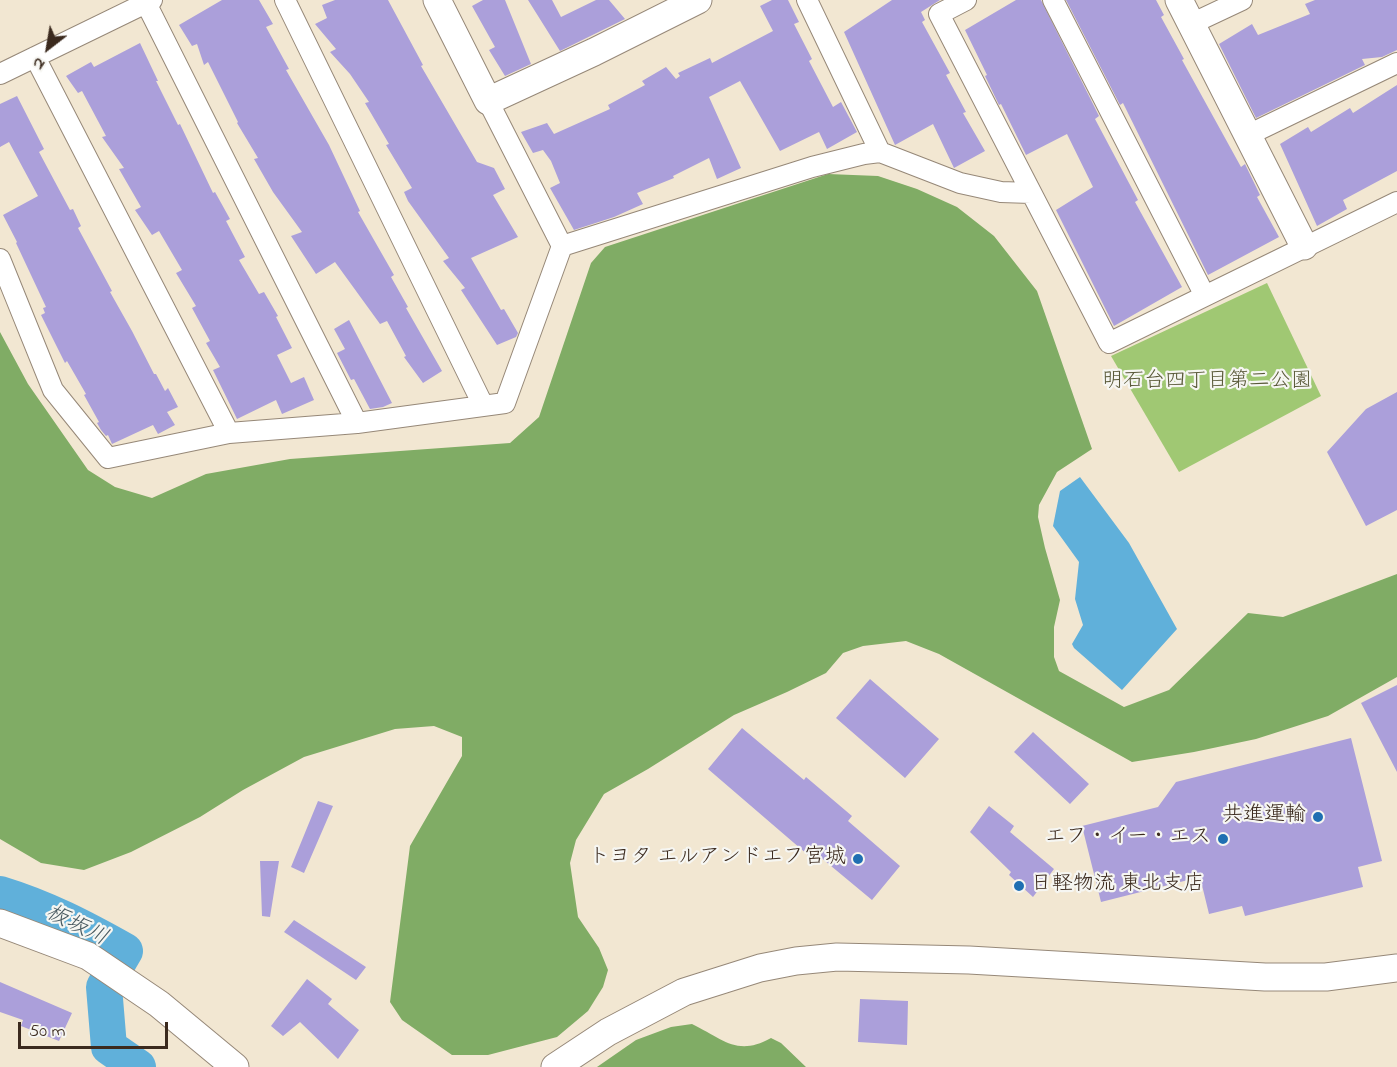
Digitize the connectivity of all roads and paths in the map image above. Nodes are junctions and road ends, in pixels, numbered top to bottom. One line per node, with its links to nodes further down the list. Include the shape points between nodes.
1 (285, 0): 23 (street)
2 (437, 0): 14 (street)
3 (698, 0): 14 (street)
4 (807, 0): 16 (street)
5 (966, 0): 17 (street, via 939,14)
6 (1053, 0): 22 (street)
7 (1179, 0): 10 (street)
8 (1242, 0): 10 (street)
9 (149, 2): 11 (street); 24 (street)
10 (1191, 24): 15 (street)
11 (34, 57): 13 (street); 25 (street)
12 (1397, 63): 15 (street)
13 (0, 74)
14 (488, 101): 19 (street)
15 (1248, 135): 20 (street)
16 (880, 152): 17 (street, via 960,183 1001,192); 19 (street, via 812,167)
17 (1031, 193): 22 (street, via 1109,343)
18 (1397, 202): 20 (street)
19 (562, 246): 23 (street, via 505,403)
20 (1304, 246): 22 (street)
21 (0, 259): 25 (street, via 53,390 108,458)
22 (1204, 294)
23 (483, 405): 24 (street)
24 (357, 423): 25 (street)
25 (228, 433)
26 (0, 923): 28 (street, via 88,956 159,1004)
27 (1397, 968): 29 (street, via 1326,977 1265,977 969,960 837,957 796,961 684,992 608,1032)
28 (235, 1067)
29 (555, 1067)

